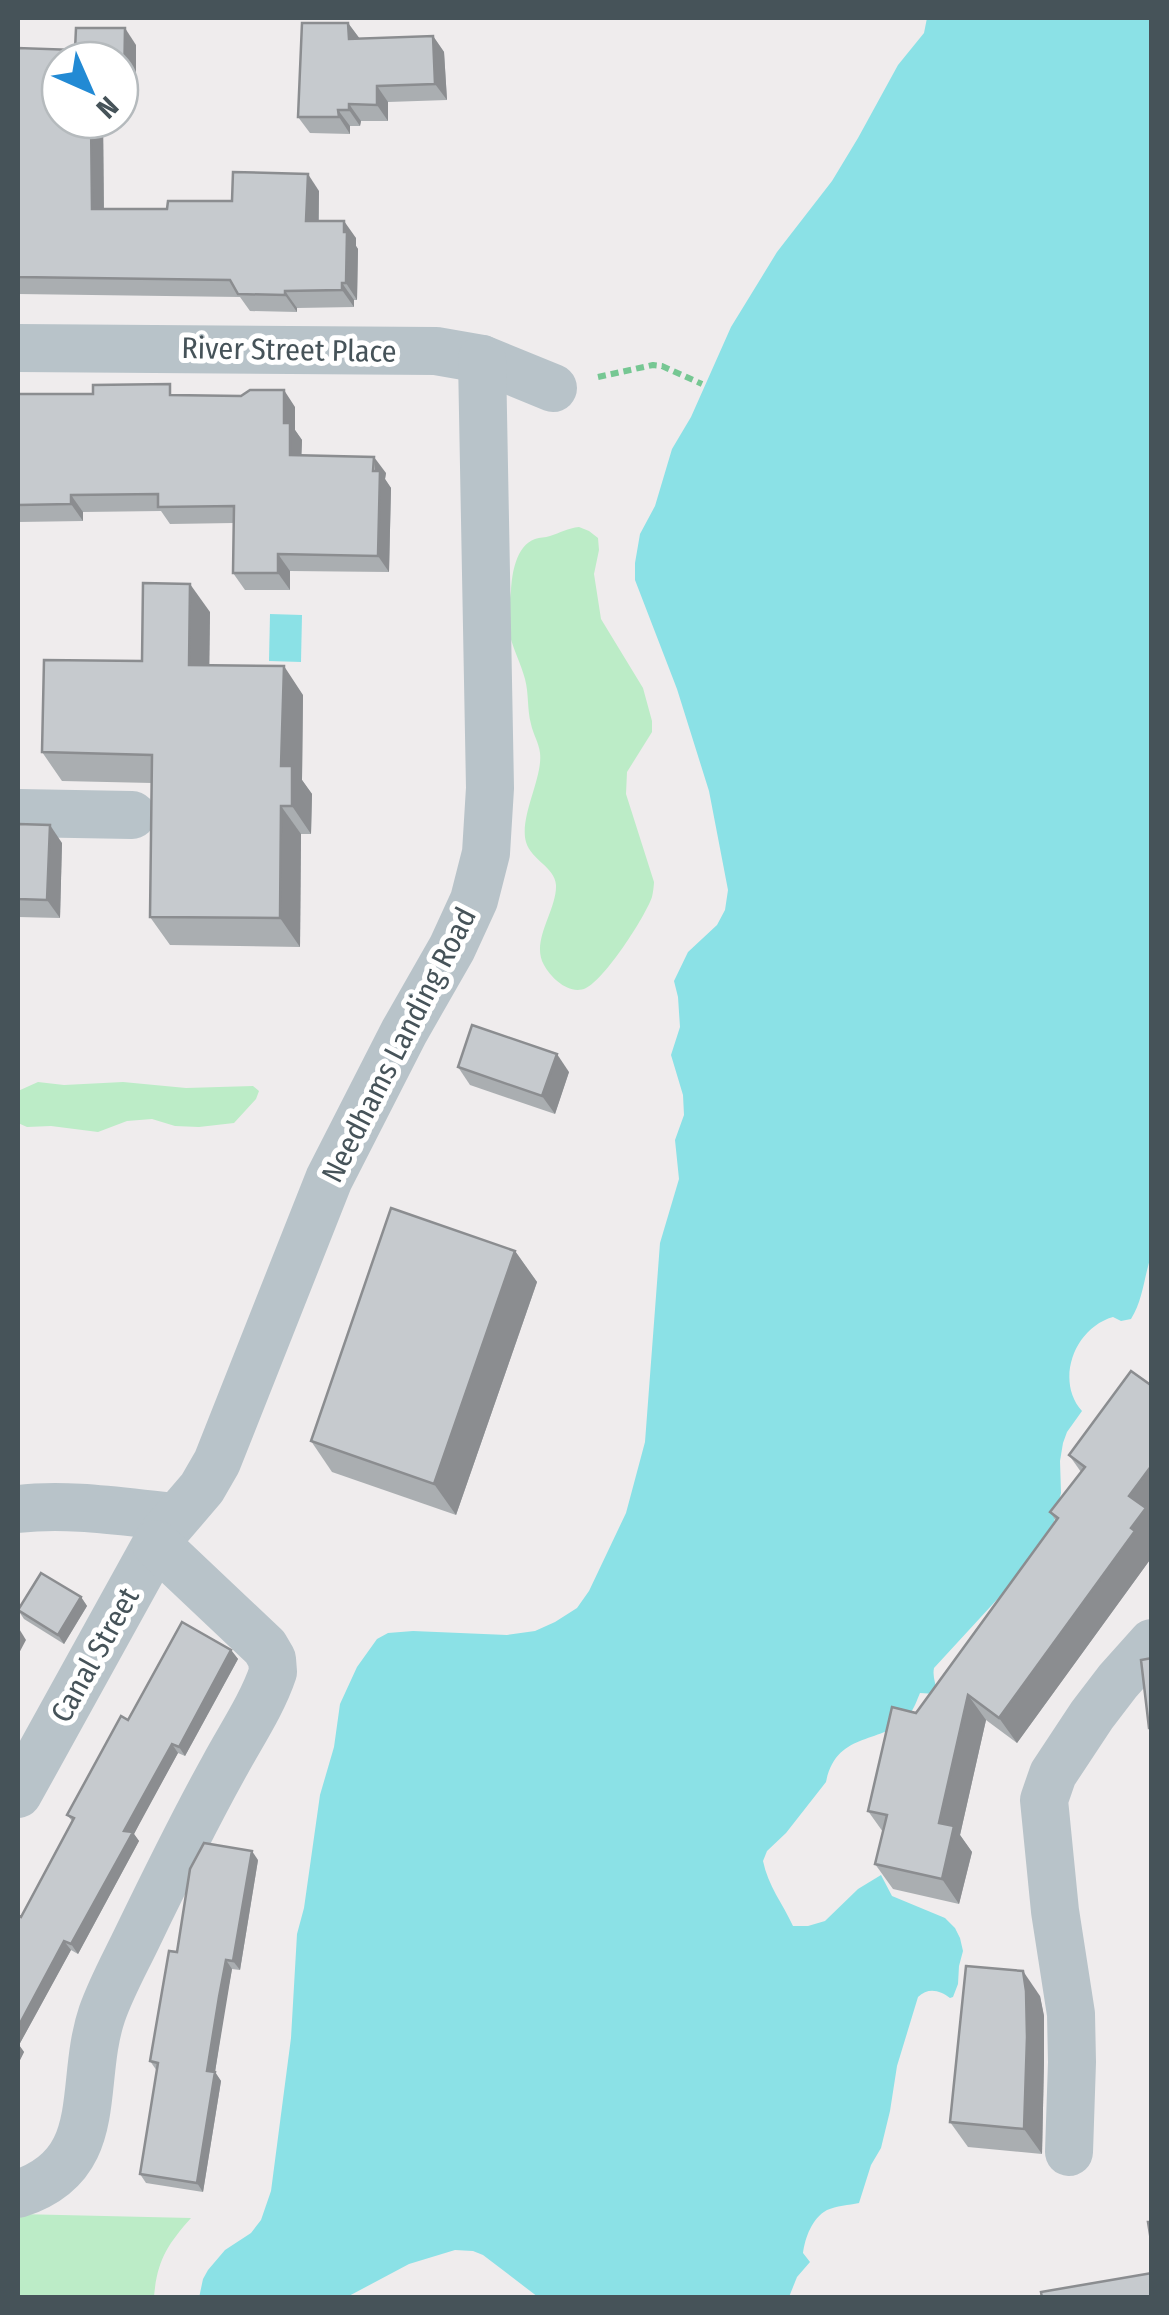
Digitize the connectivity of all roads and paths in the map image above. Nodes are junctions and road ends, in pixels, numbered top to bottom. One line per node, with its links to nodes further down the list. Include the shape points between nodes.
1 (18, 348): 2 (street, River Street Place, via 436,351)
2 (482, 359): 4 (street, River Street Place); 8 (street, Needhams Landing Road, via 490,788 478,886 452,948 328,1178 216,1462)
3 (702, 384): 4 (path, via 649,365)
4 (553, 388)
5 (18, 813): 6 (street)
6 (132, 815)
7 (18, 1510): 8 (street, via 78,1508)
8 (166, 1531): 10 (street, Canal Street); 12 (street, via 265,1648 274,1672 104,2010 75,2152 58,2174)
9 (1152, 1643): 11 (street, via 1092,1715 1044,1800 1071,2014)
10 (18, 1794)
11 (1069, 2152)
12 (18, 2194)

